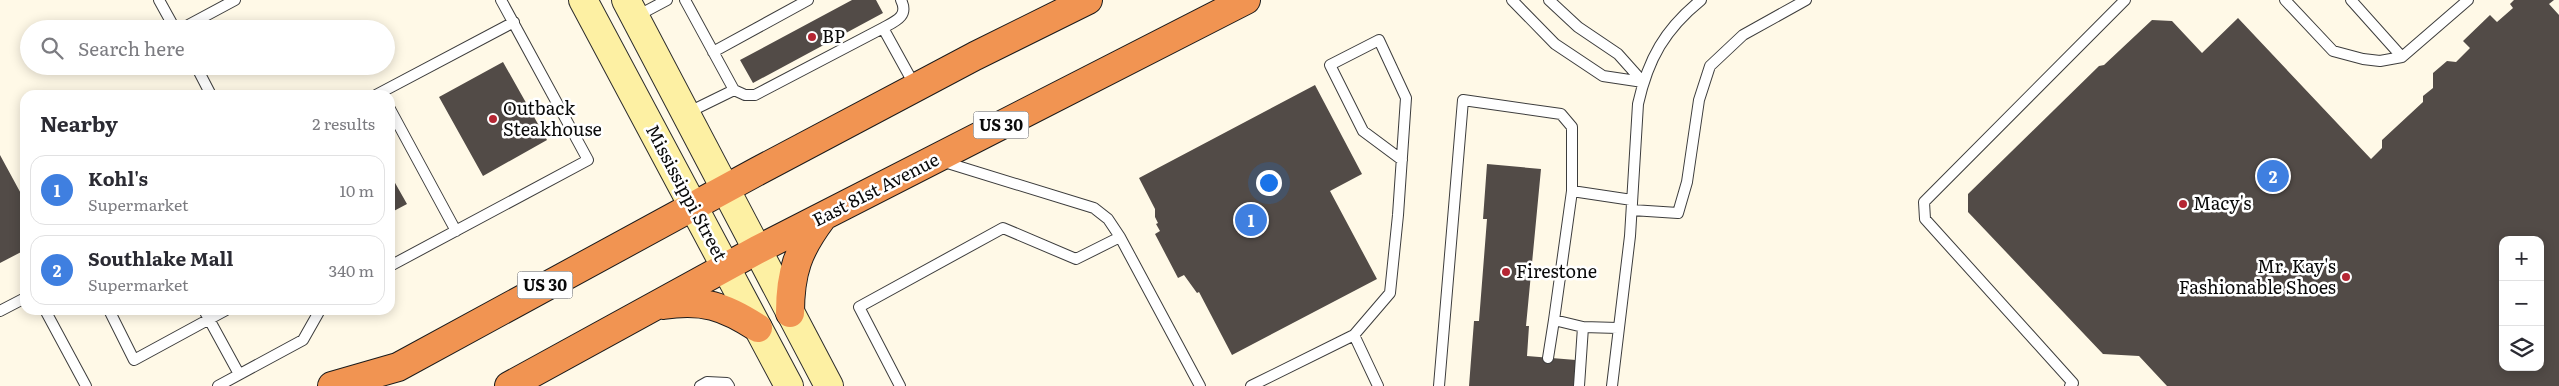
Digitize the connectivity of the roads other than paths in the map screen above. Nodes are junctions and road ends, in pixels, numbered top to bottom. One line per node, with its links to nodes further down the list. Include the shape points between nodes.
1 (159, 0): 20 (lane)
2 (235, 0): 21 (lane)
3 (501, 0): 22 (lane)
4 (583, 0): 39 (street, Mississippi Street)
5 (667, 0): 19 (lane)
6 (686, 0): 24 (lane)
7 (808, 0): 24 (lane)
8 (900, 0): 23 (lane, via 904,14)
9 (1088, 0): 28 (highway, US 30)
10 (1246, 0): 34 (highway, East 81st Avenue / US 30)
11 (1512, 0): 27 (lane, via 1555,44 1603,76)
12 (1549, 0): 27 (lane, via 1578,27 1618,54)
13 (1701, 0): 27 (lane, via 1663,38)
14 (1806, 0): 38 (lane, via 1743,35 1710,66 1699,100 1687,182 1678,213)
15 (2125, 0): 76 (lane, via 1924,202 1925,219 2073,382)
16 (2285, 0): 25 (lane, via 2333,51 2380,61)
17 (2351, 0): 25 (lane)
18 (2468, 0): 25 (lane)
19 (630, 8): 32 (street, Mississippi Street)
20 (170, 20)
21 (198, 20)
22 (514, 22): 30 (lane); 41 (lane, via 588,160)
23 (883, 28): 28 (lane); 31 (lane, via 755,95)
24 (713, 52): 31 (lane)
25 (2402, 57)
26 (201, 75): 29 (lane)
27 (1643, 82): 38 (lane, via 1638,104)
28 (916, 87): 36 (highway, US 30)
29 (208, 90)
30 (387, 90)
31 (734, 90): 32 (lane)
32 (686, 114): 36 (street, Mississippi Street)
33 (395, 118): 41 (lane)
34 (935, 159): 40 (highway, East 81st Avenue / US 30); 42 (lane, via 1094,208 1108,219)
35 (1402, 160): 35 (lane, via 1406,98 1379,40 1330,64 1363,131); 58 (lane, via 1390,293)
36 (724, 189): 39 (highway, US 30); 43 (street, Mississippi Street)
37 (1572, 191): 38 (lane); 54 (lane); 73 (lane, via 1572,127 1562,114 1463,100)
38 (1632, 205): 57 (lane)
39 (693, 206): 45 (street, Mississippi Street); 63 (highway, US 30, via 398,367)
40 (823, 216): 43 (highway, East 81st Avenue / US 30); 49 (highway, via 805,240 798,256 790,286)
41 (456, 231): 44 (lane)
42 (1120, 237): 69 (lane, via 1076,259 1004,228 859,307); 70 (lane)
43 (757, 250): 45 (highway, East 81st Avenue / US 30); 49 (street, Mississippi Street)
44 (395, 263)
45 (725, 267): 47 (highway, East 81st Avenue / US 30); 56 (street, Mississippi Street)
46 (20, 301): 48 (lane)
47 (654, 306): 56 (highway, via 688,301 714,305 734,312); 64 (highway, East 81st Avenue / US 30)
48 (0, 311)
49 (790, 313): 68 (street, Mississippi Street)
50 (48, 315): 61 (lane)
51 (112, 315): 52 (lane, via 134,360)
52 (207, 315): 60 (lane)
53 (317, 315): 60 (lane, via 303,340)
54 (1554, 320): 55 (lane); 59 (lane)
55 (1583, 327): 57 (lane); 74 (lane)
56 (758, 328): 67 (street, Mississippi Street)
57 (1618, 328): 75 (lane)
58 (1354, 335): 71 (lane); 72 (lane)
59 (1548, 358)
60 (239, 374): 62 (lane)
61 (86, 386)
62 (218, 386)
63 (332, 386)
64 (509, 386)
65 (700, 386): 66 (lane, via 707,382 727,383)
66 (729, 386)
67 (789, 386)
68 (829, 386)
69 (900, 386)
70 (1200, 386)
71 (1251, 386)
72 (1378, 386)
73 (1439, 386)
74 (1579, 386)
75 (1612, 386)
76 (2070, 386)

